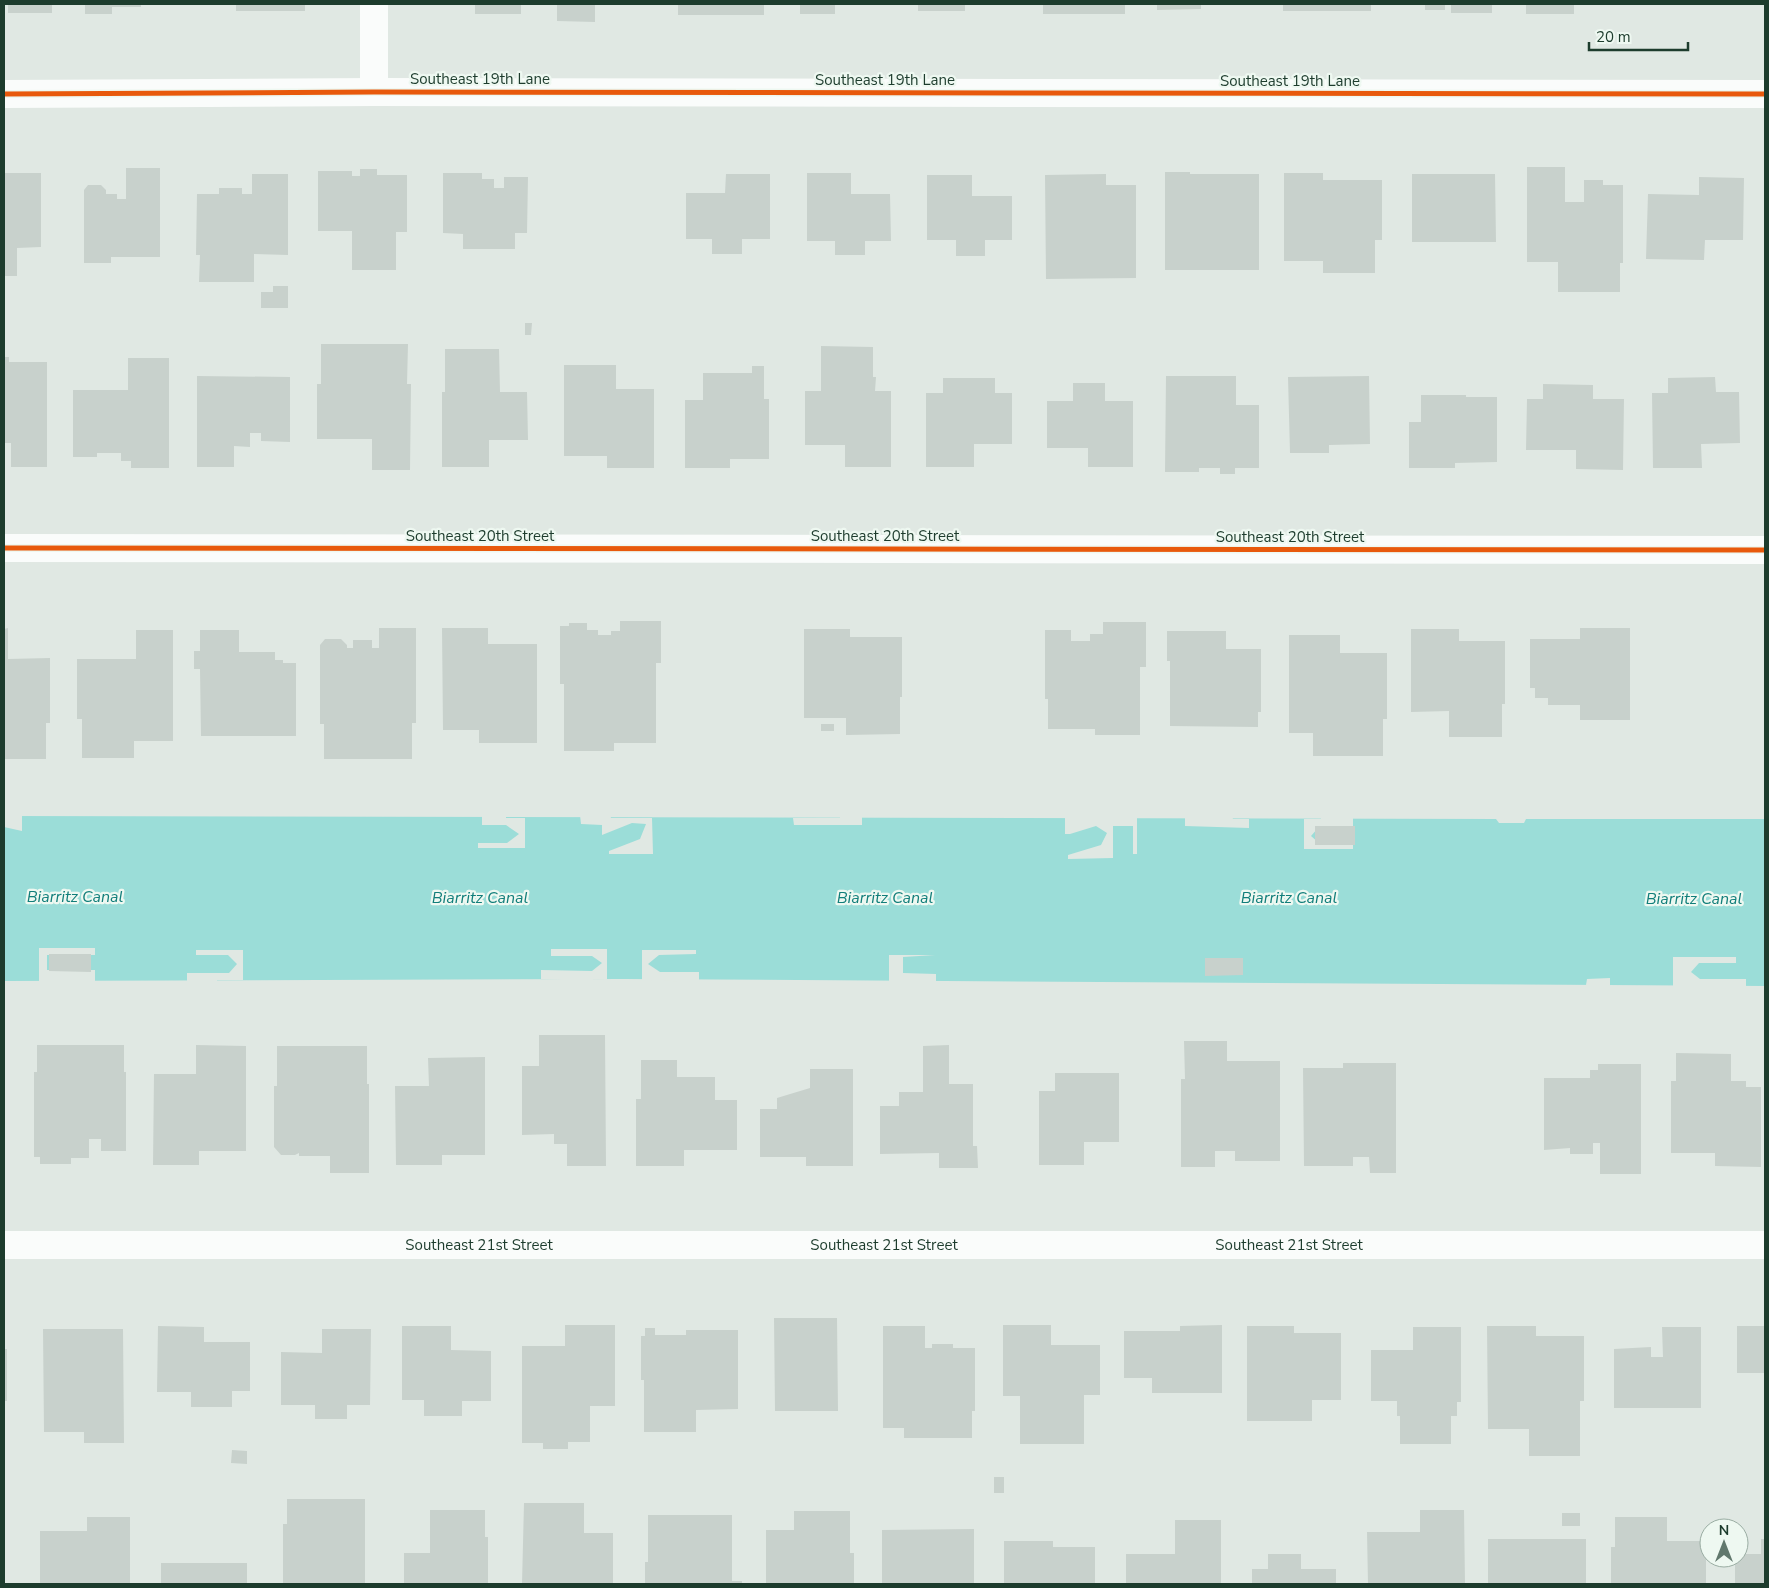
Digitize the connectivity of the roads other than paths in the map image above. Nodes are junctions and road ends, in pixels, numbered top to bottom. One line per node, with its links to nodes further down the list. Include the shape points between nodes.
1 (374, 4): 2 (street)
2 (374, 92): 3 (street, Southeast 19th Lane); 4 (street, Southeast 19th Lane)
3 (4, 94)
4 (1765, 94)
5 (4, 548): 6 (street, Southeast 20th Street)
6 (1765, 550)
7 (4, 1245): 8 (street, Southeast 21st Street)
8 (1765, 1245)

